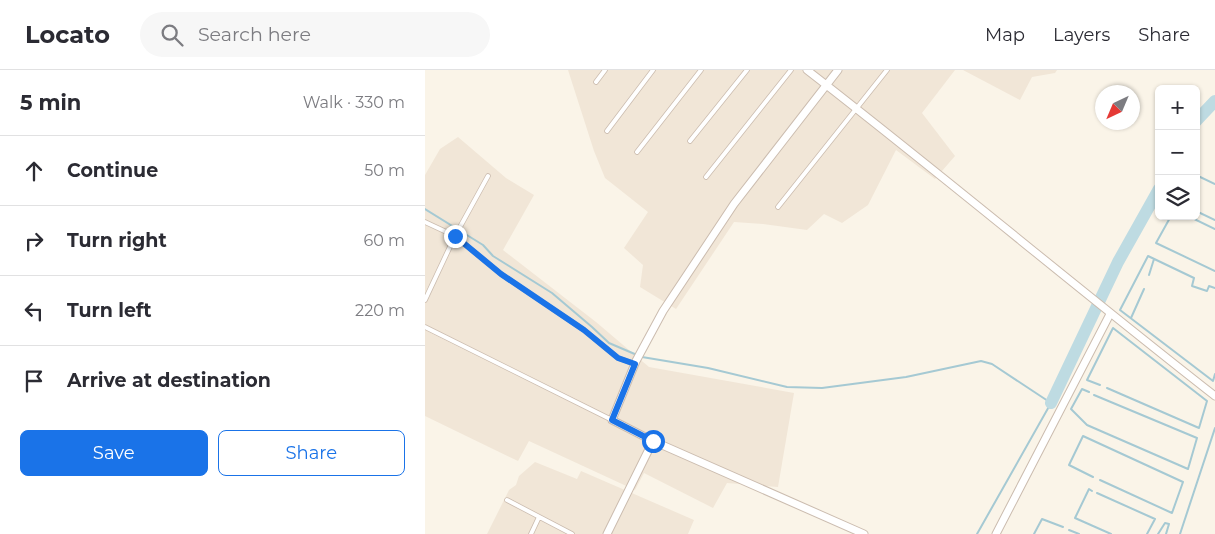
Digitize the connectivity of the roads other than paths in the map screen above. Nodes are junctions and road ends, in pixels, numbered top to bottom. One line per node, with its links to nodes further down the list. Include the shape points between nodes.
1 (605, 70): 9 (lane)
2 (653, 70): 12 (lane)
3 (701, 70): 14 (lane)
4 (747, 70): 13 (lane)
5 (791, 70): 16 (lane)
6 (807, 70): 10 (street)
7 (838, 70): 10 (street)
8 (887, 70): 11 (lane)
9 (596, 82)
10 (826, 85): 11 (street); 23 (street, via 734,204 663,311)
11 (857, 109): 17 (lane); 21 (street)
12 (607, 131)
13 (690, 141)
14 (637, 152)
15 (488, 176): 19 (lane)
16 (706, 177)
17 (778, 207)
18 (425, 222): 19 (lane)
19 (456, 235): 20 (lane); 23 (lane, via 501,274 584,330 618,358)
20 (425, 300)
21 (1107, 311): 24 (street); 33 (street)
22 (425, 326): 25 (lane)
23 (635, 363): 25 (street)
24 (1215, 396)
25 (612, 420): 26 (street)
26 (653, 441): 31 (street); 32 (street)
27 (507, 500): 28 (lane)
28 (539, 517): 29 (lane); 30 (lane)
29 (531, 534)
30 (573, 534)
31 (607, 534)
32 (864, 534)
33 (996, 534)

